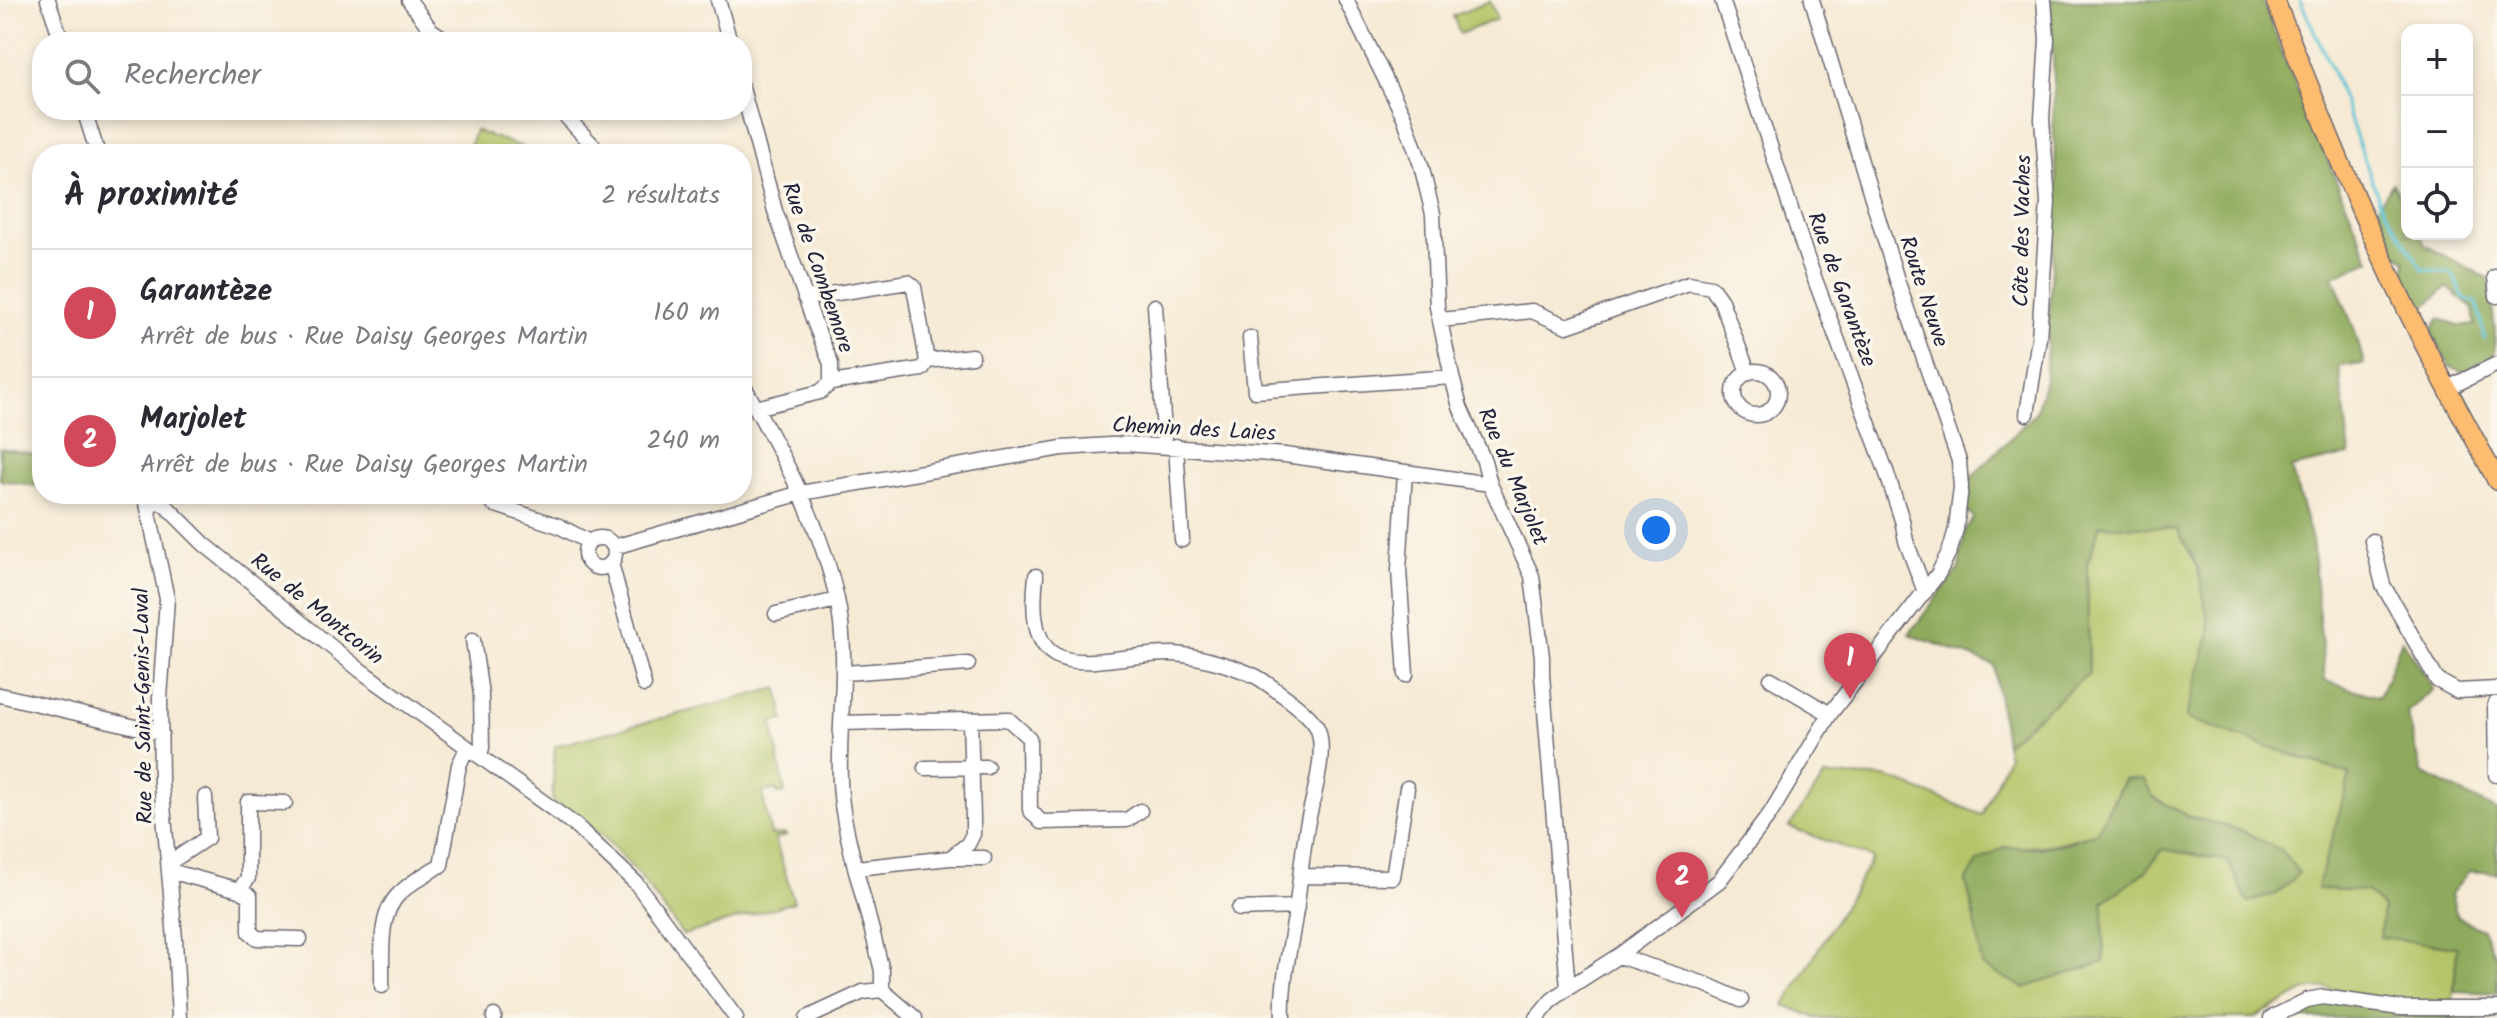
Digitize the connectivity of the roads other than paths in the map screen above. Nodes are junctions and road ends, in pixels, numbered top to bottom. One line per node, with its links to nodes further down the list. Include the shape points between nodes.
1 (48, 0): 9 (street)
2 (409, 0): 10 (street)
3 (718, 0): 11 (street)
4 (1346, 0): 21 (street, Rue du Marjolet, via 1404,117 1421,165 1433,214)
5 (1722, 0): 47 (street, Rue de Garantèze)
6 (1812, 0): 47 (street, Route Neuve, via 1897,280 1959,461 1960,497 1950,550)
7 (2044, 0): 32 (street, Côte des Vaches, via 2042,119 2048,202 2039,338)
8 (2275, 0): 29 (main road, via 2358,204)
9 (59, 32)
10 (434, 32)
11 (727, 32)
12 (87, 120): 15 (street)
13 (569, 120): 16 (street)
14 (751, 120): 19 (street, Rue de Combemore)
15 (95, 144)
16 (592, 144)
17 (2495, 277): 18 (street)
18 (2497, 296)
19 (805, 298): 24 (street, via 908,282 914,287); 28 (street, Rue de Combemore, via 831,364)
20 (1155, 306): 33 (street)
21 (1440, 320): 26 (street, via 1532,311 1567,326 1689,283 1711,287 1721,301); 27 (street, Rue du Marjolet)
22 (1250, 338): 27 (street, via 1255,391)
23 (972, 356): 24 (street)
24 (927, 361): 28 (street, via 922,369)
25 (2497, 364): 29 (street)
26 (1748, 372)
27 (1452, 377): 36 (street, Rue du Marjolet)
28 (831, 383): 31 (street, Rue de Combemore, via 820,392)
29 (2448, 388): 35 (main road)
30 (752, 401): 31 (street)
31 (756, 408): 37 (street)
32 (2027, 414)
33 (1170, 446): 34 (street, Chemin des Laies); 37 (street, Chemin des Laies, via 1062,448); 41 (street)
34 (1405, 472): 36 (street, Chemin des Laies); 53 (street, via 1399,570)
35 (2497, 481)
36 (1490, 484): 83 (street, Rue du Marjolet, via 1533,583)
37 (801, 493): 44 (street, Chemin des Laies); 48 (street, via 820,536)
38 (147, 504): 62 (street, Rue de Saint-Genis-Laval, via 167,599)
39 (164, 504): 63 (street, Rue de Montcorin, via 204,544 360,670)
40 (493, 504): 43 (street)
41 (1182, 540)
42 (2372, 541): 56 (street, via 2383,585 2437,680 2457,691)
43 (589, 542): 44 (street, via 603,538); 45 (street, via 585,550 590,564 598,568)
44 (614, 547): 45 (street)
45 (611, 563): 55 (street)
46 (1036, 576): 76 (street, via 1037,635 1053,655 1087,663 1174,654 1217,663 1255,676 1295,703 1318,729 1321,756)
47 (1925, 592): 59 (street, Route Neuve)
48 (837, 600): 49 (street); 52 (street)
49 (776, 614)
50 (473, 640): 63 (street, via 482,748)
51 (968, 664): 52 (street)
52 (844, 673): 61 (street)
53 (1406, 675)
54 (1771, 679): 59 (street)
55 (644, 685)
56 (2497, 689)
57 (0, 695): 62 (street)
58 (2497, 704): 67 (street)
59 (1830, 714): 81 (street, Route Neuve, via 1770,814 1719,881)
60 (970, 720): 61 (street); 66 (street); 71 (street, via 1008,719 1029,738 1030,810 1041,822 1127,820)
61 (841, 723): 75 (street, via 843,820)
62 (161, 733): 74 (street, Rue de Saint-Genis-Laval)
63 (473, 752): 82 (street, via 459,765 441,865 396,896 384,922); 88 (street, Rue de Montcorin, via 575,825 623,868)
64 (987, 767): 66 (street)
65 (925, 768): 66 (street)
66 (972, 768): 72 (street, via 973,834)
67 (2496, 775)
68 (1407, 788): 76 (street, via 1393,877)
69 (205, 797): 74 (street, via 207,838)
70 (285, 803): 77 (street, via 248,802 248,878)
71 (1140, 811)
72 (950, 858): 73 (street); 75 (street)
73 (984, 858)
74 (169, 867): 77 (street); 87 (street, Rue de Saint-Genis-Laval)
75 (856, 868): 84 (street)
76 (1300, 876): 78 (street)
77 (239, 890): 80 (street, via 250,896 250,932 257,938)
78 (1297, 907): 79 (street); 91 (street, via 1282,992)
79 (1239, 909)
80 (300, 939)
81 (1618, 956): 83 (street, Route Neuve); 85 (street)
82 (382, 986)
83 (1568, 988): 92 (street, Route Neuve)
84 (882, 990): 89 (street, via 863,992); 90 (street)
85 (1741, 1000)
86 (2497, 1008): 93 (street, via 2400,1008 2323,997)
87 (179, 1018)
88 (736, 1018)
89 (807, 1018)
90 (915, 1018)
91 (1283, 1018)
92 (1537, 1018)
93 (2271, 1018)

